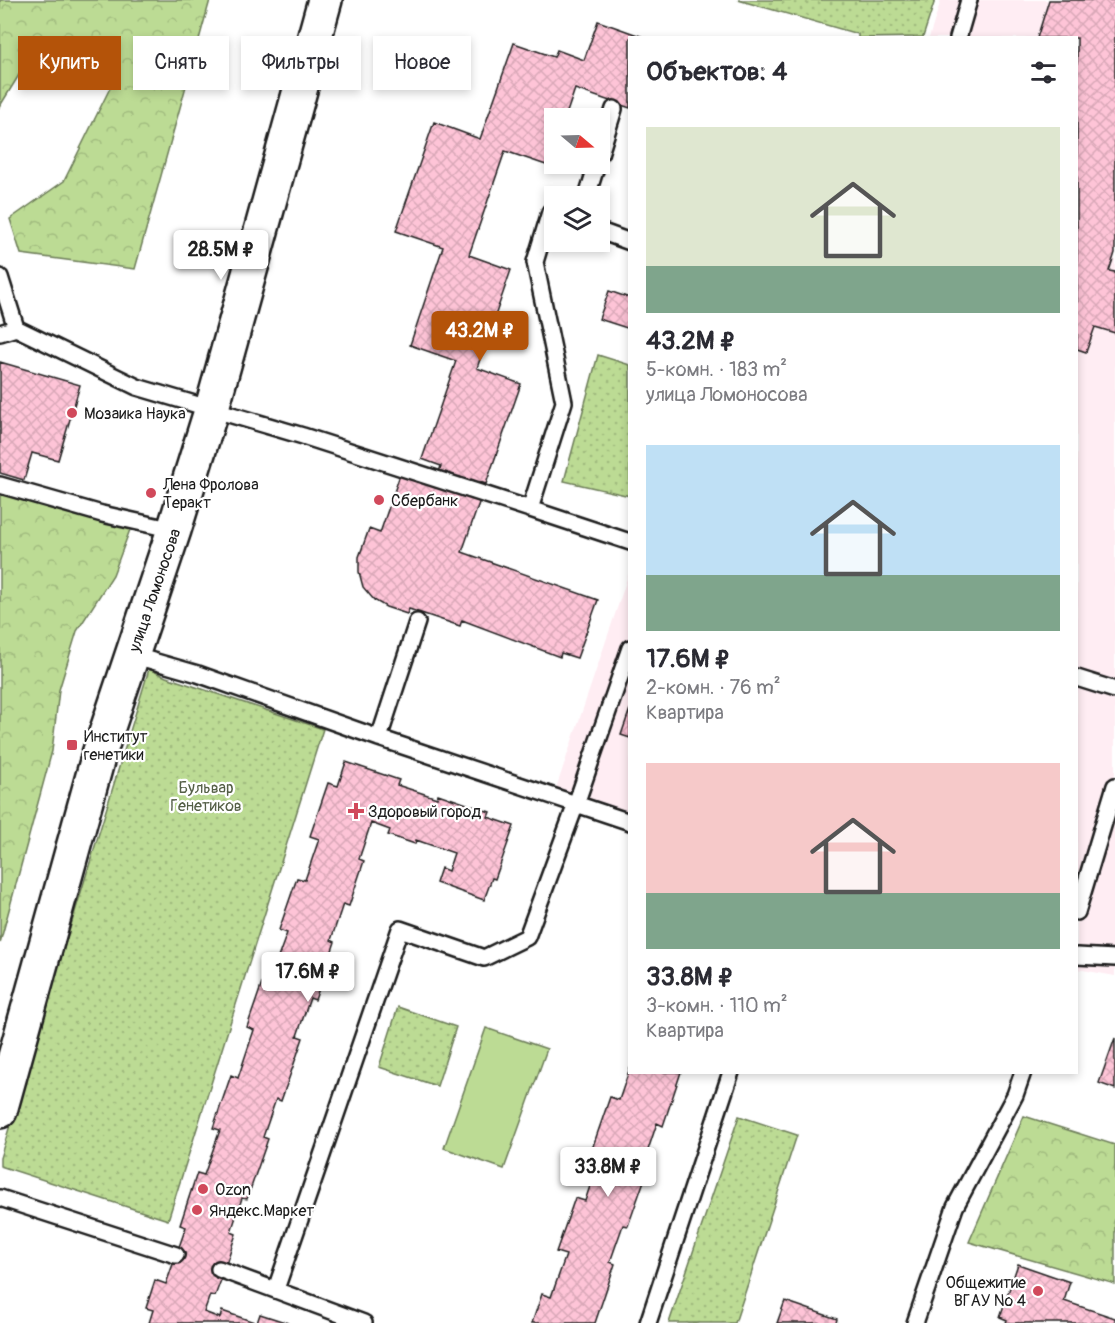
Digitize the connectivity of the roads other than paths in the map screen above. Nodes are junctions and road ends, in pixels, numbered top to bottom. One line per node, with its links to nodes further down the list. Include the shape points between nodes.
1 (326, 0): 12 (main road, улица Ломоносова)
2 (969, 0): 3 (lane)
3 (959, 36)
4 (614, 109): 5 (lane)
5 (610, 122)
6 (544, 233): 14 (lane, via 535,262 564,402)
7 (610, 235): 8 (lane)
8 (628, 241)
9 (0, 277): 10 (lane)
10 (16, 328): 11 (lane); 12 (lane, via 137,387)
11 (0, 333)
12 (212, 408): 14 (lane); 15 (main road, улица Ломоносова)
13 (0, 485): 15 (lane)
14 (530, 509): 16 (lane)
15 (174, 530): 19 (main road, улица Ломоносова)
16 (628, 541)
17 (417, 622): 22 (lane)
18 (628, 654): 24 (lane)
19 (132, 656): 22 (lane, via 198,674); 31 (main road, улица Ломоносова, via 99,754)
20 (1078, 678): 21 (lane)
21 (1115, 690)
22 (379, 738): 24 (lane)
23 (1115, 786): 26 (lane)
24 (576, 804): 25 (lane); 35 (lane, via 527,937 484,958 400,929)
25 (628, 821)
26 (1078, 909)
27 (1078, 956): 28 (lane)
28 (1115, 958)
29 (730, 1074): 37 (lane)
30 (1020, 1074): 38 (lane, via 1016,1095 955,1207)
31 (0, 1111)
32 (0, 1198): 33 (lane)
33 (176, 1255)
34 (219, 1269): 35 (lane)
35 (276, 1289): 36 (lane)
36 (364, 1323)
37 (648, 1323)
38 (915, 1323)

